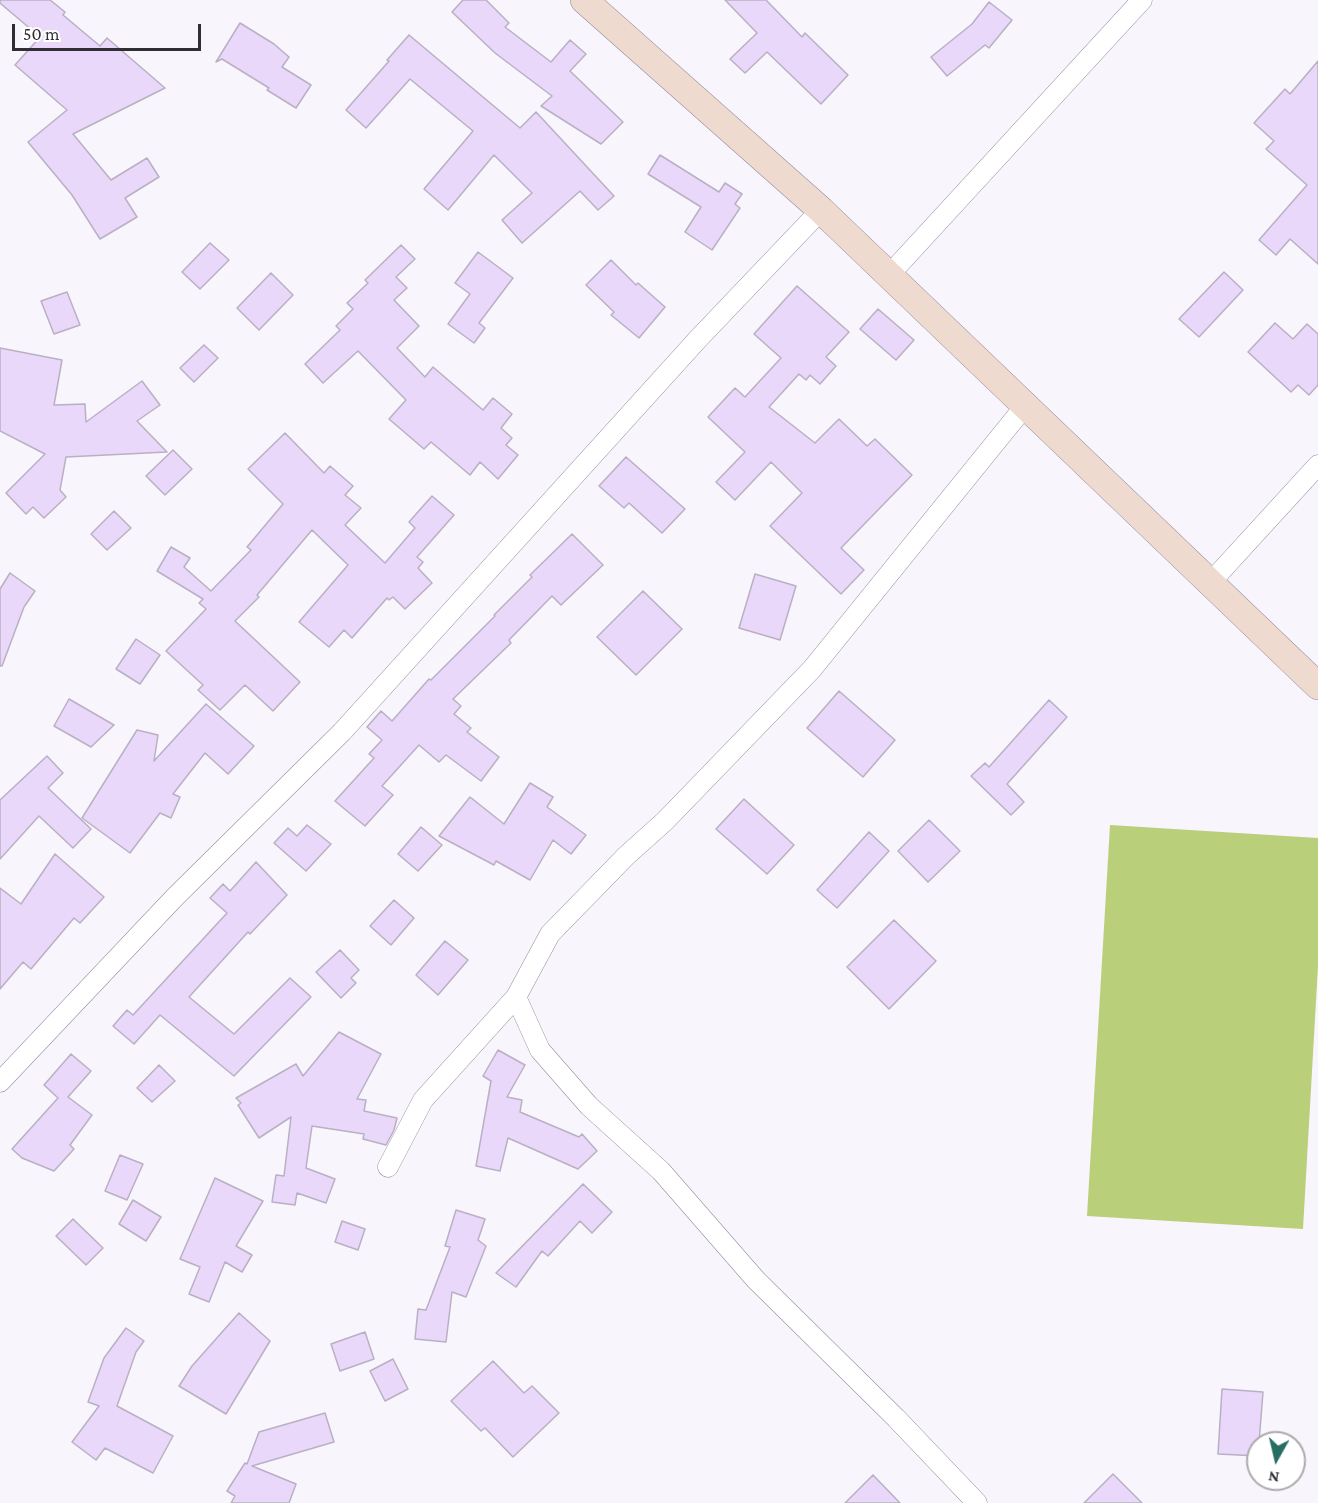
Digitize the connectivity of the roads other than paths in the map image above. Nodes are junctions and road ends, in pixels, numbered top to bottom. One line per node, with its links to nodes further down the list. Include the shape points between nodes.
1 (584, 0): 3 (main road)
2 (1142, 0): 4 (street)
3 (821, 210): 4 (main road); 10 (street, via 698,339 342,732 175,897)
4 (890, 274): 5 (main road)
5 (1025, 406): 7 (main road); 9 (street, via 812,669 550,934)
6 (1318, 465): 7 (street)
7 (1210, 583): 8 (main road)
8 (1318, 686)
9 (516, 997): 11 (street, via 423,1100); 12 (street, via 540,1050 589,1106 661,1171 756,1280)
10 (0, 1082)
11 (388, 1167)
12 (978, 1503)

